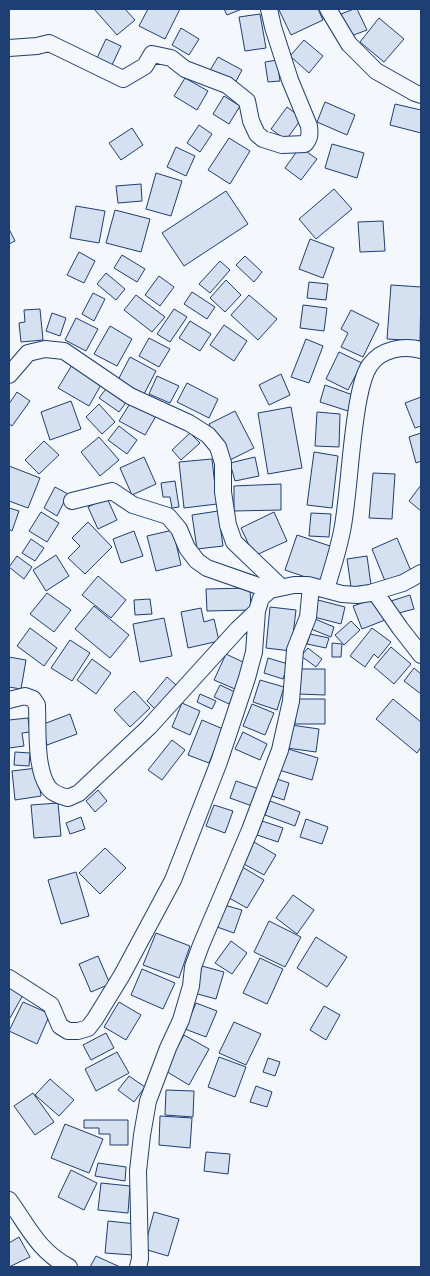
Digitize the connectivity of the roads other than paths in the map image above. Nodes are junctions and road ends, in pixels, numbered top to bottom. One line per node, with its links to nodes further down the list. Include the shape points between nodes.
1 (270, 9): 3 (street, via 290,80 309,126 309,140 305,144 282,145 263,139 251,121 246,101 227,86 185,69 171,58 152,54 144,66 123,79 49,43)
2 (328, 9): 4 (street, via 349,44 376,71)
3 (9, 48)
4 (421, 95)
5 (421, 350): 9 (street, via 397,348 379,355 369,366 355,420 344,520 336,555)
6 (9, 375): 10 (street, via 28,353 45,349 64,352 130,396 208,435 218,447 223,463 223,492 234,542)
7 (72, 501): 10 (street, via 112,491 133,505 168,516 179,529 187,548 206,568)
8 (421, 573): 11 (street, via 403,584)
9 (319, 587): 10 (street, via 294,585); 11 (street, via 342,594); 18 (street, via 295,650 290,701 280,750 201,945 182,1020 148,1101 138,1171)
10 (276, 589): 12 (street, via 262,598)
11 (375, 592): 13 (street)
12 (257, 611): 14 (street, via 149,727 79,792 68,798 57,795 48,787 40,767 37,705 33,698 25,696); 15 (street, via 254,652 247,678 219,762 173,880 95,1019 88,1028 68,1031 60,1026 51,1005)
13 (421, 655)
14 (9, 700)
15 (9, 978)
16 (9, 1200): 17 (street, via 44,1249)
17 (69, 1267)
18 (138, 1267)

